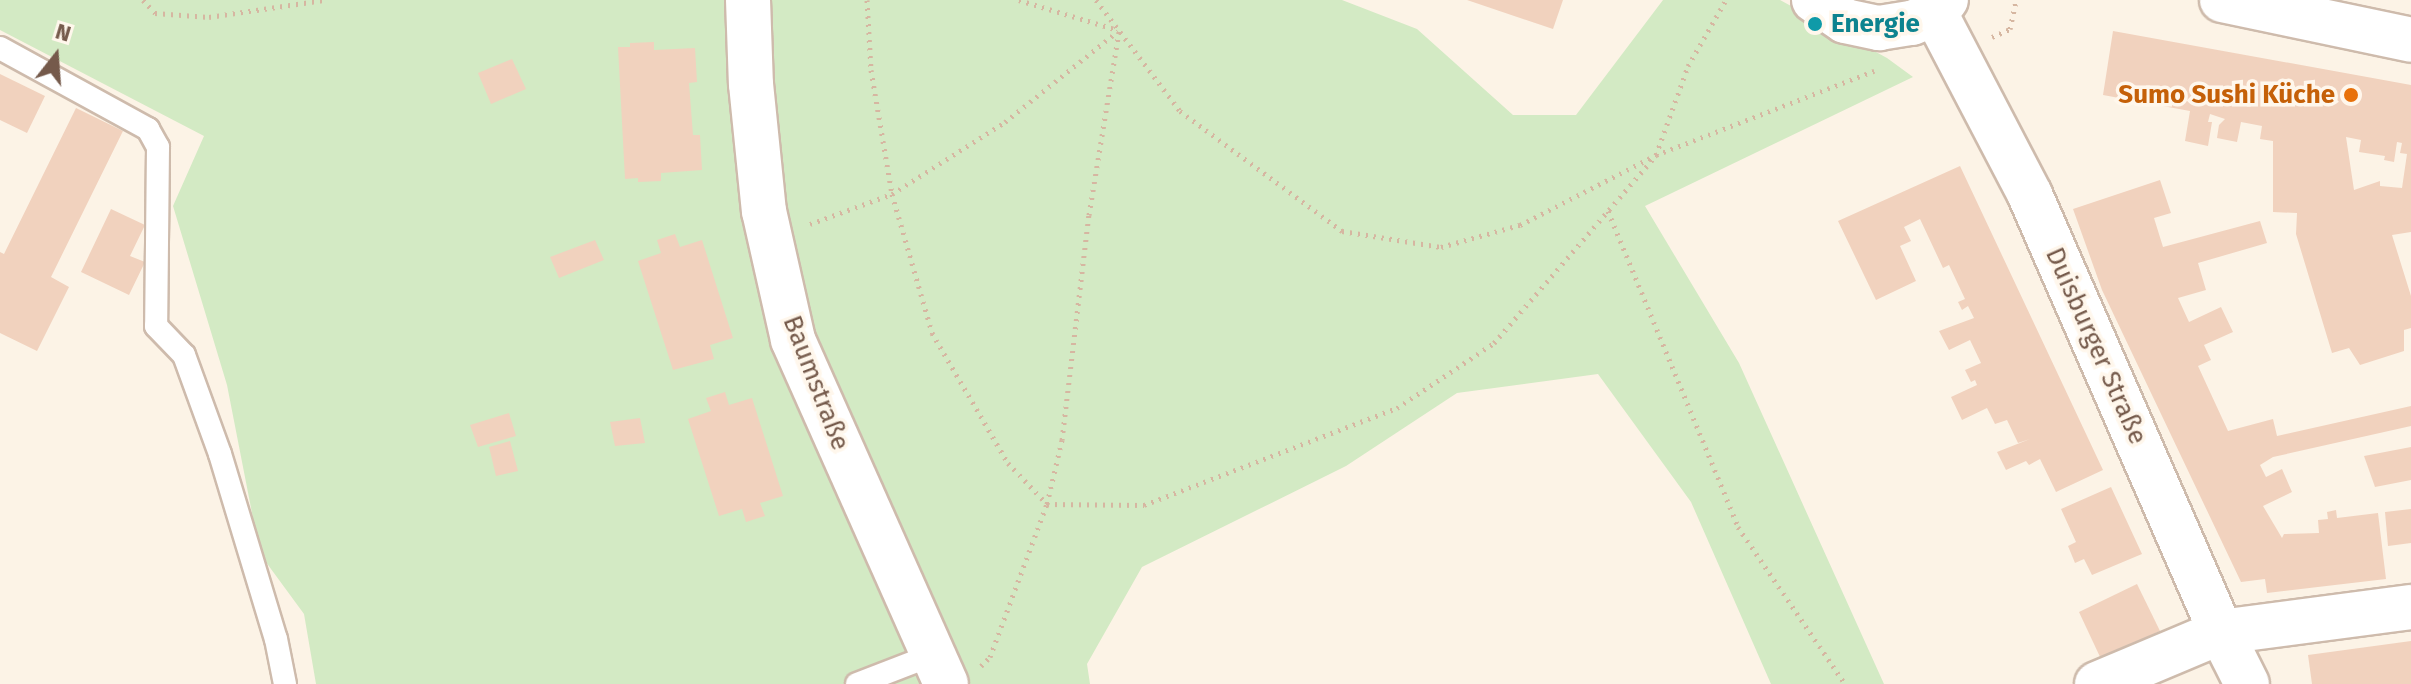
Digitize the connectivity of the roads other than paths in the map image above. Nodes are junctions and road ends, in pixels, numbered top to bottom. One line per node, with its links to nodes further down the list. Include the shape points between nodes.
1 (748, 0): 9 (street, Baumstraße, via 764,211 793,340)
2 (1814, 0): 4 (street, via 1845,21 1879,28 1912,23)
3 (2222, 0): 5 (street)
4 (1940, 6): 8 (street, Duisburger Straße, via 2030,195)
5 (2411, 40)
6 (0, 48): 10 (lane, via 148,129 158,147 156,326 184,355 220,454)
7 (2411, 607): 8 (street)
8 (2221, 632): 12 (street); 13 (street, Duisburger Straße)
9 (950, 671): 11 (lane)
10 (285, 684)
11 (857, 684)
12 (2097, 684)
13 (2247, 684)

